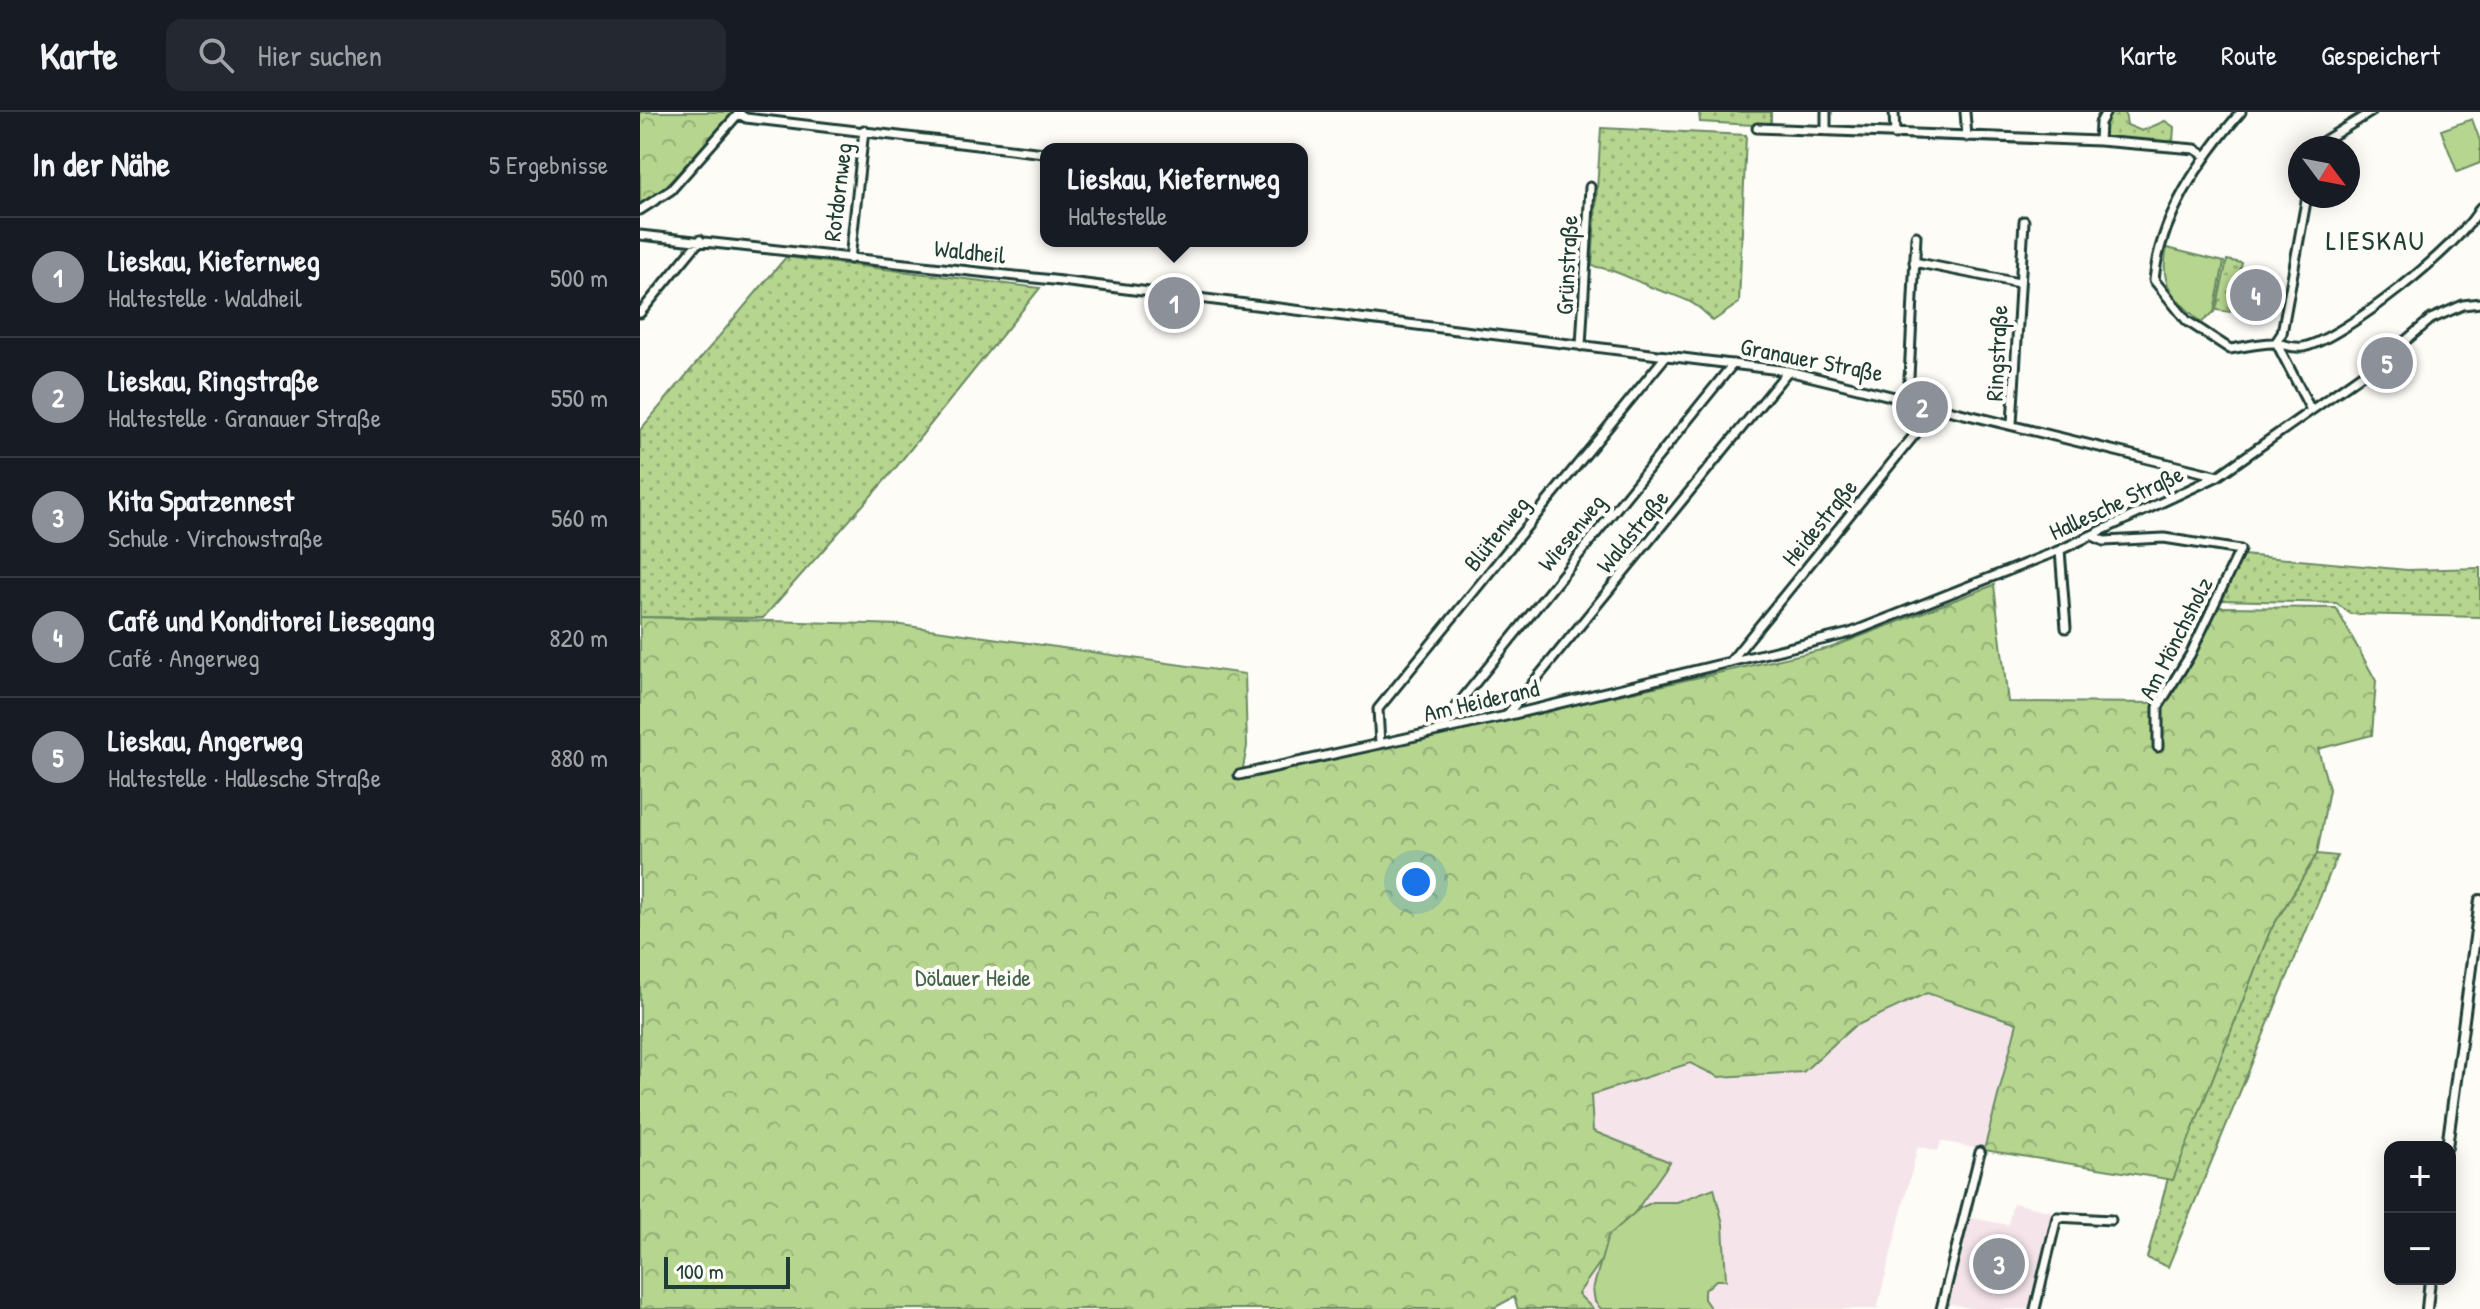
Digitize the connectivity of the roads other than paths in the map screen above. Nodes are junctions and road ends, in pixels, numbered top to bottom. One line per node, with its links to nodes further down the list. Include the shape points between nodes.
1 (1826, 112): 10 (street)
2 (1894, 112): 11 (street)
3 (1965, 112): 13 (street)
4 (2106, 112): 14 (street)
5 (2241, 112): 16 (street)
6 (2371, 112): 12 (street)
7 (740, 113): 9 (street, via 746,118); 20 (street, via 671,190)
8 (1757, 128): 10 (street)
9 (864, 130): 15 (street); 25 (street, Rotdornweg)
10 (1826, 131): 11 (street)
11 (1895, 135): 13 (street)
12 (2334, 136)
13 (1967, 137): 14 (street)
14 (2099, 141): 16 (street, via 2195,149)
15 (1040, 151)
16 (2204, 155): 30 (street, via 2157,250 2154,280 2181,315 2211,340 2230,349)
17 (1590, 187): 31 (street, Grünstraße)
18 (2305, 208): 30 (street)
19 (2480, 208): 30 (street, via 2445,248 2327,340 2301,347)
20 (640, 210)
21 (2024, 221): 27 (street, Ringstraße)
22 (640, 235): 24 (street, Waldheil)
23 (1916, 236): 26 (street)
24 (700, 240): 25 (street, Waldheil); 29 (street)
25 (850, 259): 31 (street, Waldheil)
26 (1914, 262): 27 (street, Ringstraße); 35 (street)
27 (2019, 283): 38 (street, Ringstraße)
28 (2480, 303): 37 (street, Hallesche Straße, via 2431,319)
29 (640, 313)
30 (2276, 342): 37 (street)
31 (1581, 346): 32 (street, Granauer Straße)
32 (1666, 356): 33 (street, Granauer Straße); 46 (street, Blütenweg, via 1378,709)
33 (1733, 364): 34 (street, Granauer Straße); 45 (street, Wiesenweg, via 1447,718)
34 (1788, 371): 35 (street, Granauer Straße); 44 (street, Waldstraße)
35 (1908, 398): 36 (street, Granauer Straße)
36 (1938, 406): 38 (street, Granauer Straße); 43 (street, Heidestraße)
37 (2311, 410): 39 (street, Hallesche Straße)
38 (2012, 424): 39 (street, Granauer Straße)
39 (2218, 476): 40 (street, Hallesche Straße)
40 (2093, 536): 41 (street, Hallesche Straße); 47 (street, Am Mönchsholz, via 2104,541 2164,538 2240,550 2190,655 2158,707)
41 (2060, 550): 42 (street); 43 (street, Hallesche Straße, via 1850,633)
42 (2066, 628)
43 (1730, 662): 44 (street, Am Heiderand)
44 (1506, 716): 45 (street, Am Heiderand)
45 (1447, 729): 46 (street, Am Heiderand)
46 (1380, 744): 48 (street, Am Heiderand)
47 (2158, 747)
48 (1239, 775)
49 (2480, 900): 50 (street)
50 (2448, 1141)
51 (1980, 1152): 54 (street)
52 (2111, 1220): 55 (street, via 2057,1217)
53 (2429, 1285): 56 (street)
54 (1941, 1309)
55 (2035, 1309)
56 (2427, 1309)

